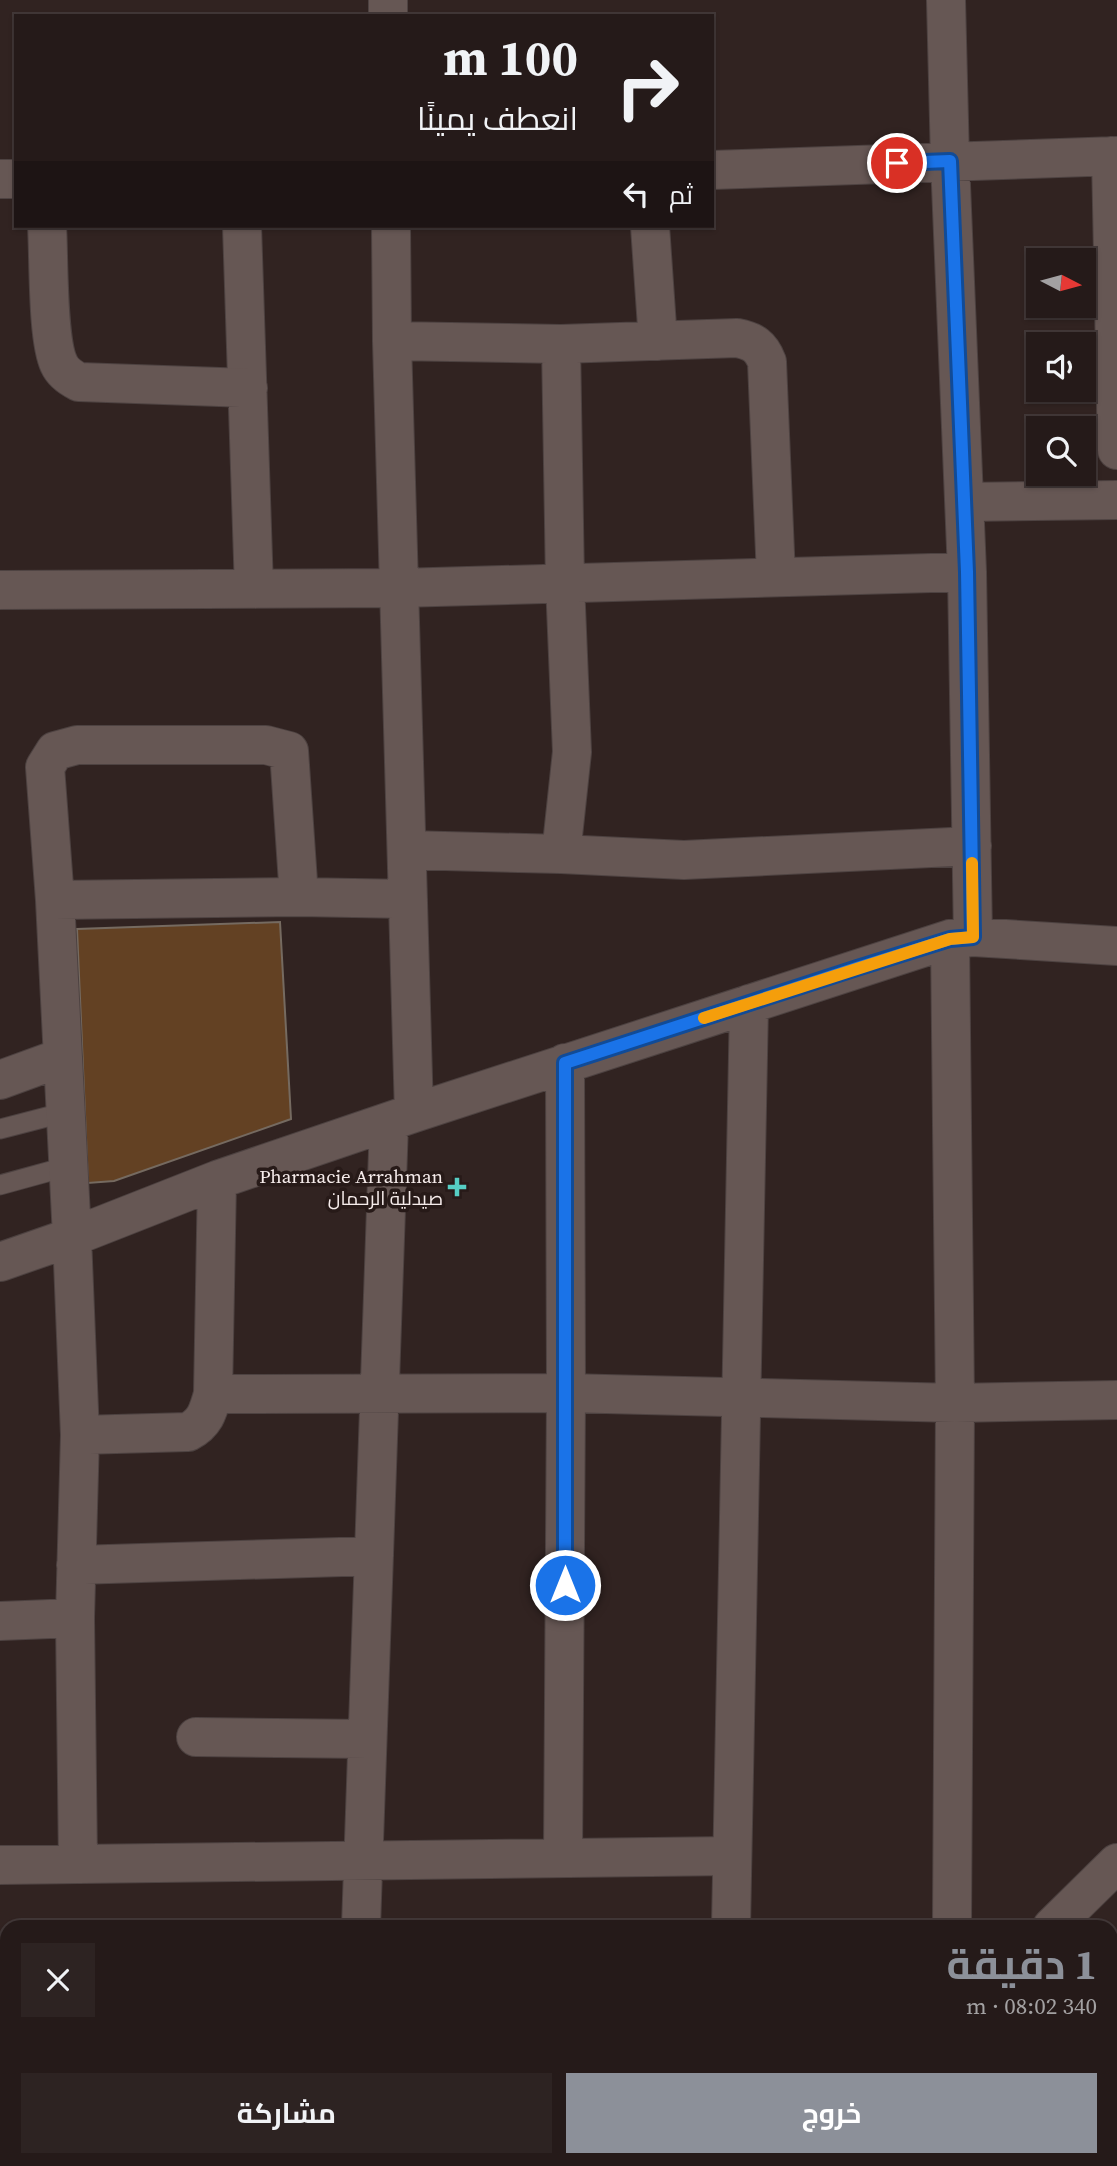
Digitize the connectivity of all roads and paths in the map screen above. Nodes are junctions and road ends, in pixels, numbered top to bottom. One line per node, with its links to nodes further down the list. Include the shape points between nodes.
1 (946, 0): 3 (street)
2 (1114, 156): 3 (street); 9 (street)
3 (950, 161): 4 (street); 16 (street)
4 (714, 170)
5 (47, 228): 13 (street, via 53,336 58,364 67,376 79,382)
6 (242, 228): 13 (street)
7 (391, 228): 10 (street)
8 (650, 228): 11 (street)
9 (1116, 326): 14 (street)
10 (391, 341): 12 (street); 20 (street)
11 (658, 341): 12 (street); 18 (street, via 737,338 751,341 763,351)
12 (561, 344): 19 (street)
13 (248, 388): 21 (street)
14 (1117, 450)
15 (1117, 499): 16 (street)
16 (965, 502): 17 (street)
17 (967, 572): 18 (street); 23 (street)
18 (776, 577): 19 (street)
19 (565, 583): 20 (street); 25 (street, via 572,752)
20 (399, 588): 21 (street); 24 (street)
21 (254, 589): 22 (street)
22 (0, 590)
23 (972, 846): 25 (street, via 684,860); 29 (street)
24 (407, 850): 25 (street); 27 (street)
25 (561, 854)
26 (299, 897): 27 (street); 28 (street); 28 (street, via 289,751 265,745 77,745 55,751 45,767)
27 (408, 899): 36 (street)
28 (55, 901): 32 (street)
29 (961, 938): 30 (street); 31 (street); 48 (street)
30 (1117, 946)
31 (749, 1004): 33 (street); 46 (street)
32 (63, 1057): 34 (street); 35 (street)
33 (565, 1063): 36 (street); 43 (street)
34 (0, 1080)
35 (66, 1112): 37 (lane); 38 (street)
36 (401, 1118): 39 (street); 45 (street)
37 (0, 1129)
38 (68, 1166): 40 (lane); 41 (street)
39 (217, 1180): 41 (street); 44 (street)
40 (0, 1185)
41 (72, 1237): 42 (street); 49 (street)
42 (0, 1262)
43 (566, 1393): 45 (street); 46 (street); 57 (street)
44 (213, 1394): 45 (street); 49 (street, via 207,1415 188,1432)
45 (379, 1394): 50 (street)
46 (742, 1399): 48 (street); 56 (street)
47 (1117, 1400): 48 (street)
48 (955, 1403): 64 (street)
49 (80, 1435): 51 (street)
50 (374, 1556): 51 (street); 55 (street)
51 (76, 1565): 52 (street)
52 (75, 1618): 53 (street); 60 (street)
53 (0, 1621)
54 (195, 1737): 55 (street)
55 (367, 1739): 58 (street)
56 (732, 1856): 57 (street); 63 (street)
57 (563, 1858): 58 (street)
58 (363, 1860): 60 (street); 62 (street)
59 (1117, 1863): 65 (street)
60 (78, 1864): 61 (street)
61 (0, 1865)
62 (361, 1920)
63 (731, 1920)
64 (952, 1920)
65 (1059, 1920)

